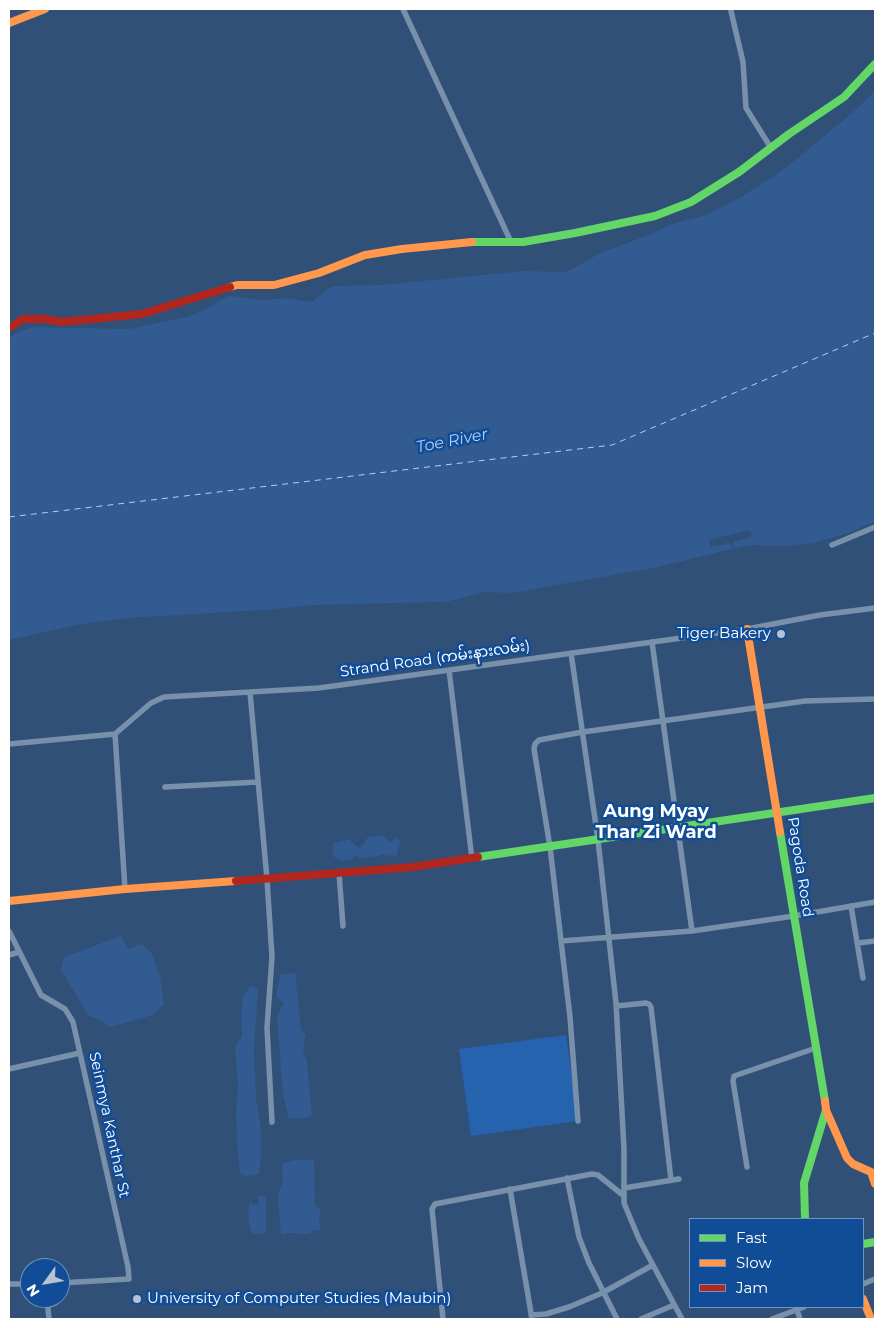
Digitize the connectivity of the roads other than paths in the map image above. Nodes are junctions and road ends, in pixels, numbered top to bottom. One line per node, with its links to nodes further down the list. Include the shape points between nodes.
1 (45, 9): 4 (street)
2 (404, 9): 7 (street)
3 (731, 11): 6 (street, via 743,62 746,108)
4 (9, 23)
5 (875, 64): 6 (street, via 844,97)
6 (771, 148): 7 (street, via 704,195 655,216 575,233)
7 (511, 242): 8 (street, via 476,242 366,255 274,285 237,285 142,314 61,322 23,319)
8 (9, 328)
9 (875, 527): 10 (street)
10 (832, 545)
11 (875, 608): 12 (street, Strand Road (ကမ်းနားလမ်း))
12 (747, 629): 13 (street, Strand Road (ကမ်းနားလမ်း)); 18 (street, Pagoda Road)
13 (652, 642): 14 (street, Strand Road (ကမ်းနားလမ်း)); 19 (street)
14 (571, 654): 15 (street, Strand Road (ကမ်းနားလမ်း)); 20 (street)
15 (449, 670): 16 (street, Strand Road (ကမ်းနားလမ်း), via 319,688); 30 (street)
16 (250, 692): 21 (street, Strand Road (ကမ်းနားလမ်း), via 164,698 150,703); 23 (street)
17 (875, 699): 18 (street, via 805,701)
18 (760, 707): 19 (street); 26 (street, Pagoda Road)
19 (663, 721): 20 (street); 27 (street)
20 (583, 732): 28 (street); 29 (street, via 539,740 535,744)
21 (115, 734): 22 (street); 33 (street)
22 (9, 744)
23 (258, 782): 24 (street); 32 (street)
24 (165, 786)
25 (875, 798): 26 (street)
26 (777, 813): 27 (street); 37 (street, Pagoda Road)
27 (678, 828): 28 (street); 40 (street)
28 (598, 840): 29 (street); 41 (street)
29 (550, 847): 30 (street); 42 (street)
30 (472, 859): 31 (street)
31 (339, 873): 32 (street); 38 (street)
32 (267, 879): 33 (street); 54 (street, via 272,957 266,1028)
33 (125, 889): 34 (street)
34 (9, 901)
35 (875, 902): 36 (street)
36 (851, 906): 37 (street); 44 (street)
37 (794, 916): 40 (street); 49 (street, Pagoda Road)
38 (343, 926)
39 (9, 931): 45 (street, Seinmya Kanthar St)
40 (692, 931): 41 (street)
41 (609, 938): 42 (street); 48 (street)
42 (561, 941): 53 (street)
43 (875, 941): 44 (street)
44 (858, 943): 47 (street)
45 (19, 952): 46 (street); 50 (street, Seinmya Kanthar St, via 41,995 65,1009 73,1022)
46 (9, 955)
47 (863, 978)
48 (616, 1006): 58 (street, via 646,1003 651,1007); 60 (street)
49 (816, 1048): 52 (street, Pagoda Road); 55 (street, via 734,1076)
50 (80, 1052): 51 (street); 65 (street, Seinmya Kanthar St, via 129,1279)
51 (9, 1069)
52 (826, 1110): 59 (street, Pagoda Road, via 847,1158 871,1172); 63 (street, Pagoda Road, via 804,1183)
53 (578, 1121)
54 (272, 1122)
55 (747, 1167)
56 (568, 1178): 61 (street); 62 (street, via 598,1175); 66 (street, via 579,1236)
57 (679, 1179): 58 (street)
58 (671, 1180): 60 (street)
59 (875, 1184)
60 (624, 1188): 62 (street)
61 (510, 1189): 71 (street); 72 (street, via 433,1205)
62 (624, 1196): 64 (street, via 624,1203)
63 (804, 1218)
64 (653, 1266): 66 (street); 68 (street)
65 (70, 1282)
66 (603, 1292): 71 (street, via 569,1307); 73 (street)
67 (864, 1302): 78 (street)
68 (674, 1305): 74 (street); 75 (street)
69 (801, 1308): 70 (street)
70 (796, 1310): 76 (street); 77 (street)
71 (532, 1317)
72 (443, 1319)
73 (617, 1319)
74 (641, 1319)
75 (682, 1319)
76 (772, 1319)
77 (800, 1319)
78 (871, 1319)

